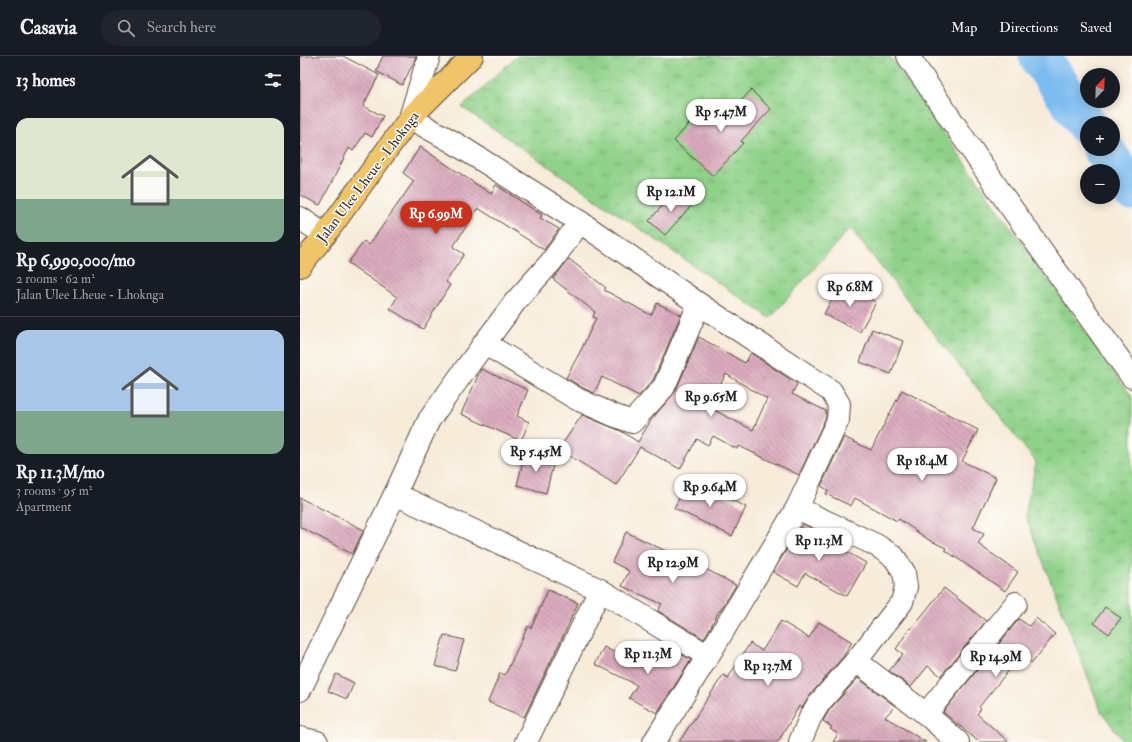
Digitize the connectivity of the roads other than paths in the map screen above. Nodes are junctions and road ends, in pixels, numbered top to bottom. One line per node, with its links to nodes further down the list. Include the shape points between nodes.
1 (429, 56): 4 (street)
2 (472, 56): 4 (highway, Jalan Ulee Lheue - Lhoknga)
3 (908, 56): 11 (street, via 1005,199)
4 (410, 118): 6 (street); 7 (highway, Jalan Ulee Lheue - Lhoknga)
5 (300, 218): 7 (street)
6 (580, 222): 9 (street); 10 (street, via 551,262)
7 (325, 235): 8 (highway, Jalan Ulee Lheue - Lhoknga)
8 (300, 266)
9 (699, 304): 10 (street, via 664,387 632,422 577,399); 13 (street, via 832,391 838,404 838,420)
10 (484, 342): 12 (street, via 429,420)
11 (1132, 377)
12 (395, 494): 14 (street); 18 (street)
13 (797, 508): 16 (street); 17 (street, via 876,544 894,557 904,572 906,587 902,602)
14 (600, 590): 16 (street); 22 (street)
15 (1016, 603): 19 (street)
16 (708, 656): 23 (street)
17 (856, 661): 19 (street); 24 (street, via 820,702)
18 (300, 690)
19 (926, 714): 25 (street)
20 (300, 738): 21 (street)
21 (317, 742)
22 (526, 742)
23 (654, 742)
24 (800, 742)
25 (958, 742)

